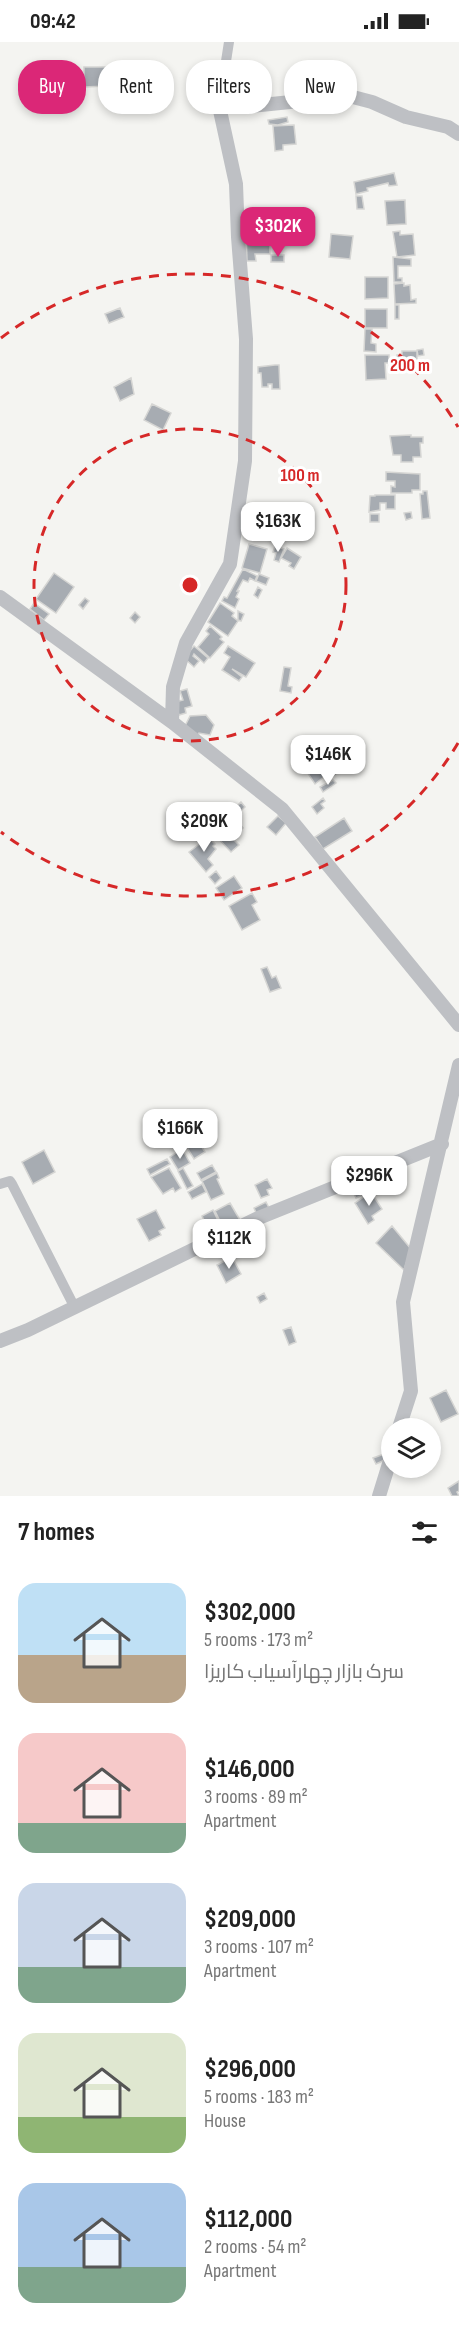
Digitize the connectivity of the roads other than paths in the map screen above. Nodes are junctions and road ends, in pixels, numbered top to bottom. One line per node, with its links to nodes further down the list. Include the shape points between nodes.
1 (229, 42): 2 (street)
2 (226, 60)
3 (272, 104): 5 (street, via 350,96)
4 (221, 114): 7 (street, via 236,184 246,339 245,461 230,564 186,643 172,687)
5 (459, 134)
6 (0, 597): 7 (street)
7 (172, 722): 8 (street, via 282,809)
8 (459, 1025)
9 (459, 1065): 10 (street)
10 (442, 1144): 12 (street, via 256,1219); 14 (street, via 403,1302 411,1390)
11 (0, 1184): 12 (street, via 10,1180)
12 (74, 1306): 13 (street)
13 (0, 1341)
14 (402, 1418)
15 (385, 1478): 16 (street)
16 (379, 1496)

